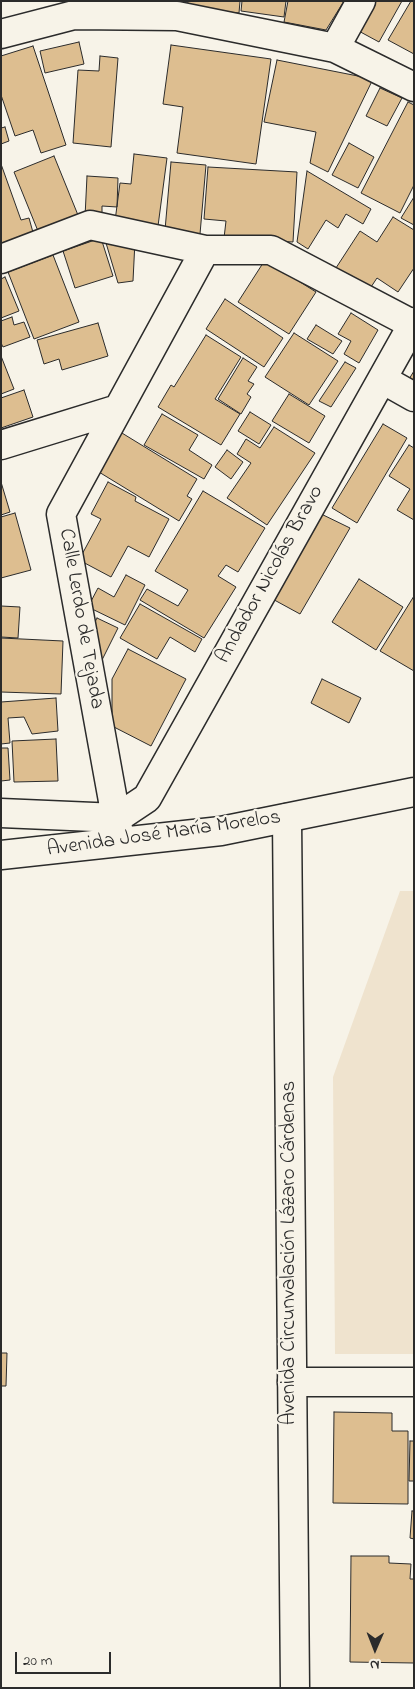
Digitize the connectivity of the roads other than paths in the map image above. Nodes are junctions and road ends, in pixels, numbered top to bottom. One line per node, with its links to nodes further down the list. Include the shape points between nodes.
1 (361, 1): 4 (street)
2 (177, 9): 3 (street, via 74,15); 4 (street)
3 (1, 34)
4 (335, 48): 5 (street)
5 (414, 87)
6 (205, 250): 7 (street, via 90,225); 8 (street, via 271,250); 11 (street, Calle Lerdo de Tejada)
7 (1, 259)
8 (413, 323): 9 (street, Andador Nicolás Bravo)
9 (382, 379): 10 (street); 16 (street, Andador Nicolás Bravo, via 147,798)
10 (414, 397)
11 (118, 409): 12 (street); 16 (street, Calle Lerdo de Tejada, via 61,514)
12 (1, 445)
13 (414, 792): 15 (street, Avenida José María Morelos)
14 (1, 813): 16 (street)
15 (287, 818): 16 (street, Avenida José María Morelos, via 221,832); 18 (street, Avenida Circunvalación Lázaro Cárdenas)
16 (119, 830): 17 (street, Avenida José María Morelos)
17 (1, 856)
18 (292, 1382): 19 (street); 20 (street, Avenida Circunvalación Lázaro Cárdenas)
19 (414, 1382)
20 (295, 1688)

